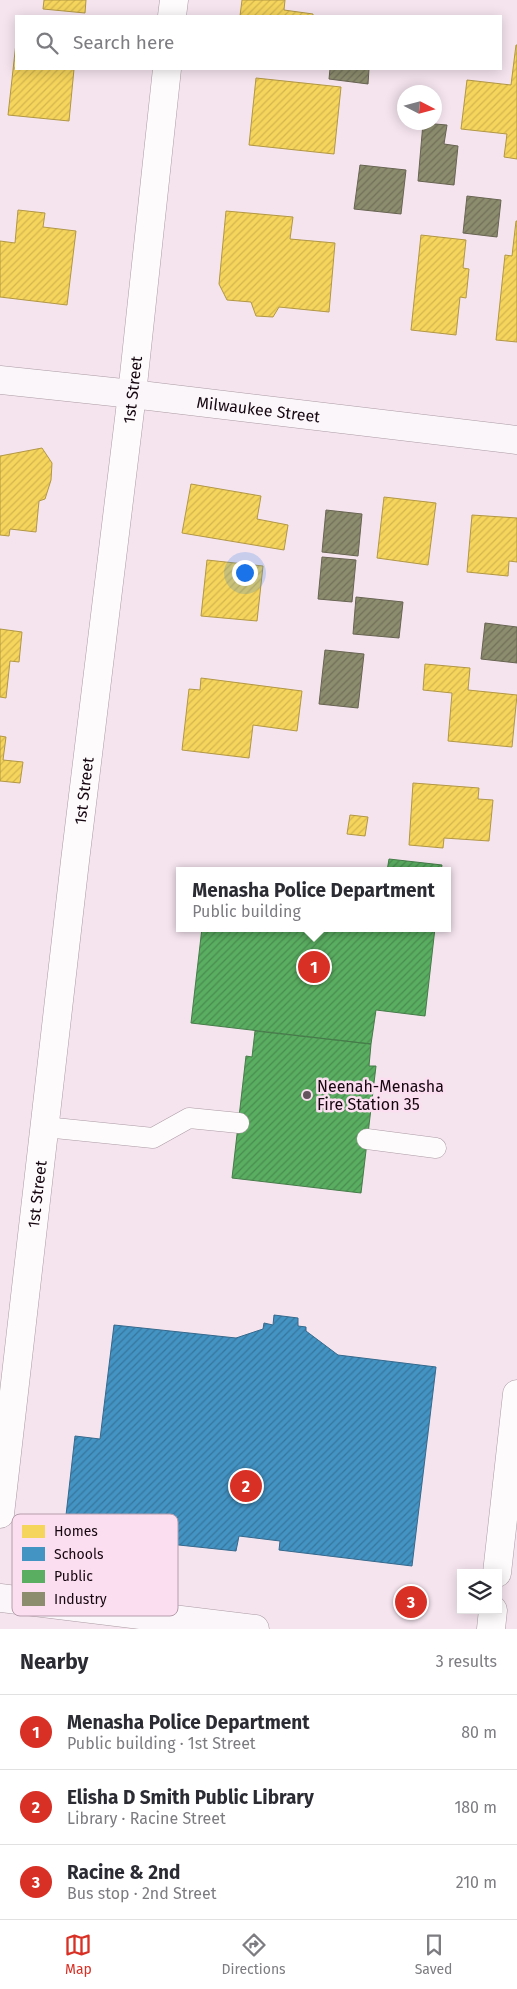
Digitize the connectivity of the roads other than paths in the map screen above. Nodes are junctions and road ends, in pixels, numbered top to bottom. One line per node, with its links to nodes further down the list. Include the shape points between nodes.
1 (174, 0): 2 (street)
2 (172, 15)
3 (167, 70): 5 (street, 1st Street)
4 (0, 380): 5 (street, Milwaukee Street)
5 (132, 394): 6 (street, Milwaukee Street); 8 (street, 1st Street)
6 (517, 440)
7 (239, 1123): 8 (lane, via 189,1118 153,1138)
8 (45, 1127): 11 (street, 1st Street)
9 (367, 1140): 10 (lane)
10 (436, 1148)
11 (8, 1392): 13 (street, 1st Street)
12 (516, 1404): 14 (street)
13 (0, 1514)
14 (497, 1569)
15 (493, 1614): 18 (street)
16 (148, 1616): 17 (street)
17 (255, 1629)
18 (491, 1629)

